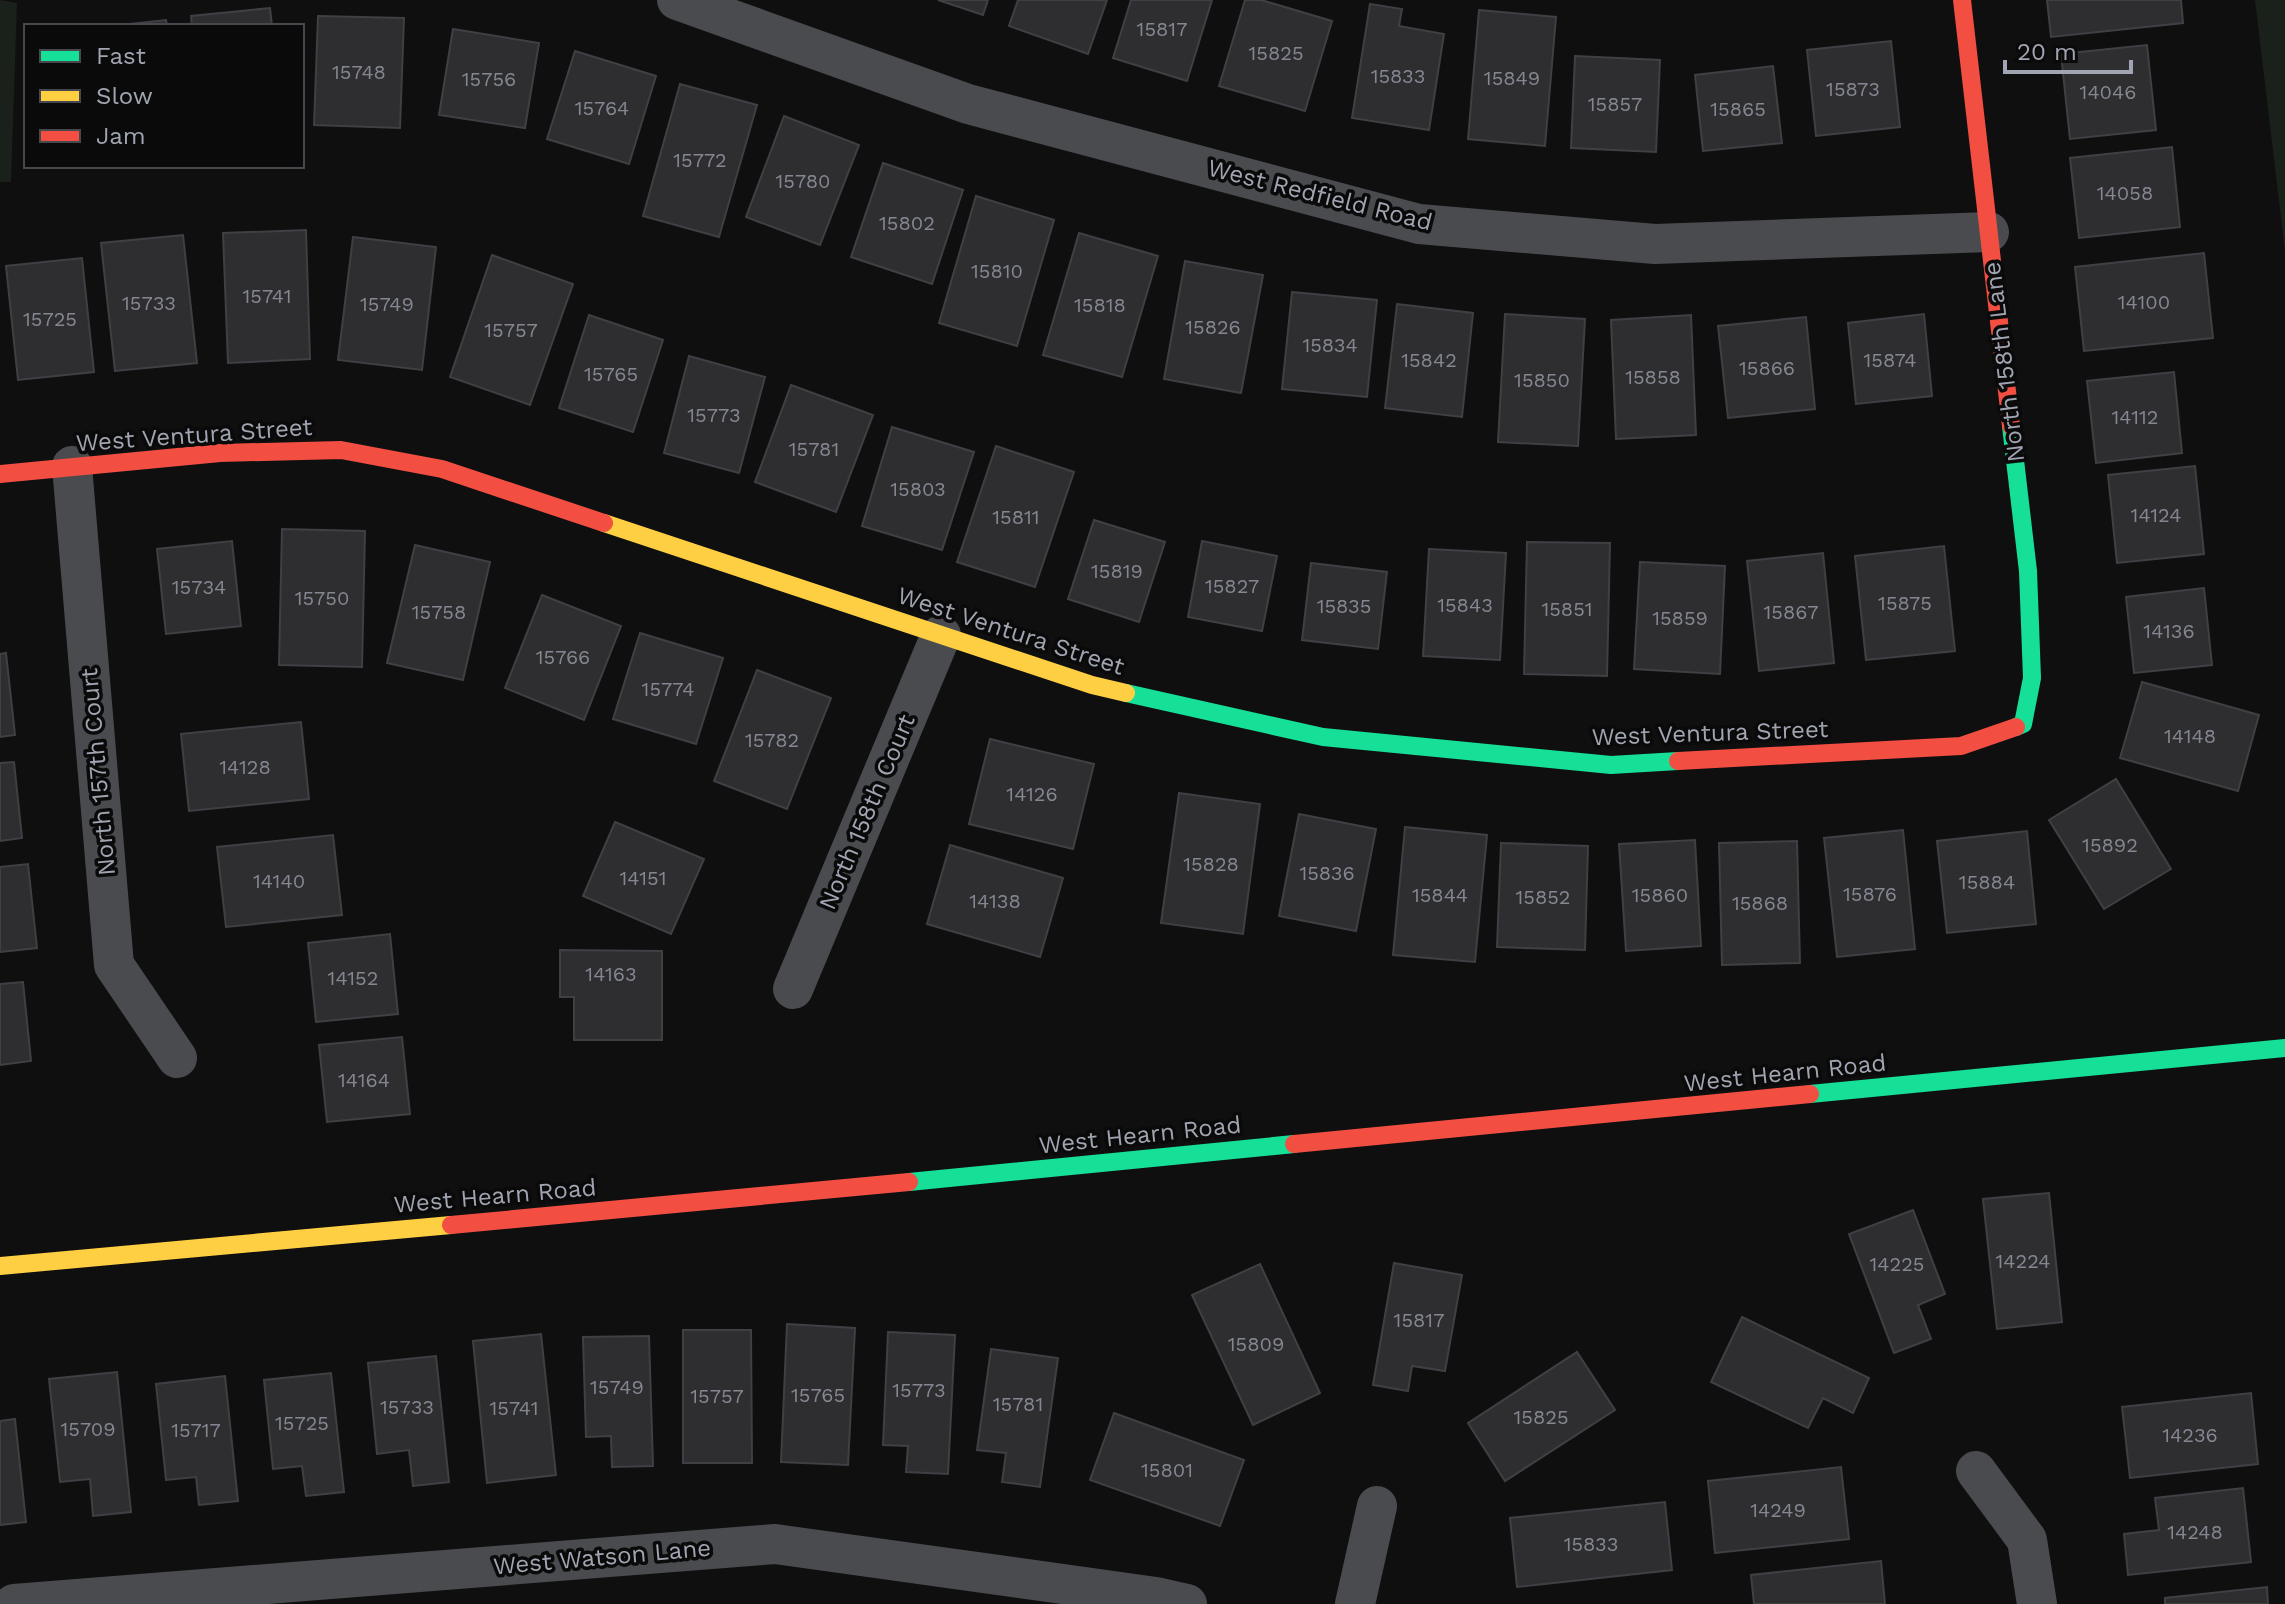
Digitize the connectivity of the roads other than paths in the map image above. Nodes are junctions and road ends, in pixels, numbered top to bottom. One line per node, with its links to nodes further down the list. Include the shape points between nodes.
1 (677, 0): 3 (street, West Redfield Road, via 968,104 1419,224 1655,244)
2 (1962, 0): 3 (street, North 158th Lane)
3 (1989, 232): 7 (street, North 158th Lane, via 2028,571 2032,678)
4 (72, 466): 5 (street, West Ventura Street); 6 (street, West Ventura Street, via 220,453 341,450 442,469); 10 (street, North 157th Court, via 114,965)
5 (0, 474)
6 (941, 635): 7 (street, West Ventura Street, via 1092,685 1323,737 1611,765 1961,746); 8 (street, North 158th Court)
7 (2023, 724)
8 (793, 989)
9 (2285, 1048): 11 (street, West Hearn Road)
10 (177, 1058)
11 (0, 1266)
12 (1976, 1471): 17 (street, via 2027,1540)
13 (1377, 1506): 16 (street)
14 (14, 1604): 15 (street, West Watson Lane, via 775,1544)
15 (1187, 1604)
16 (1355, 1604)
17 (2037, 1604)

